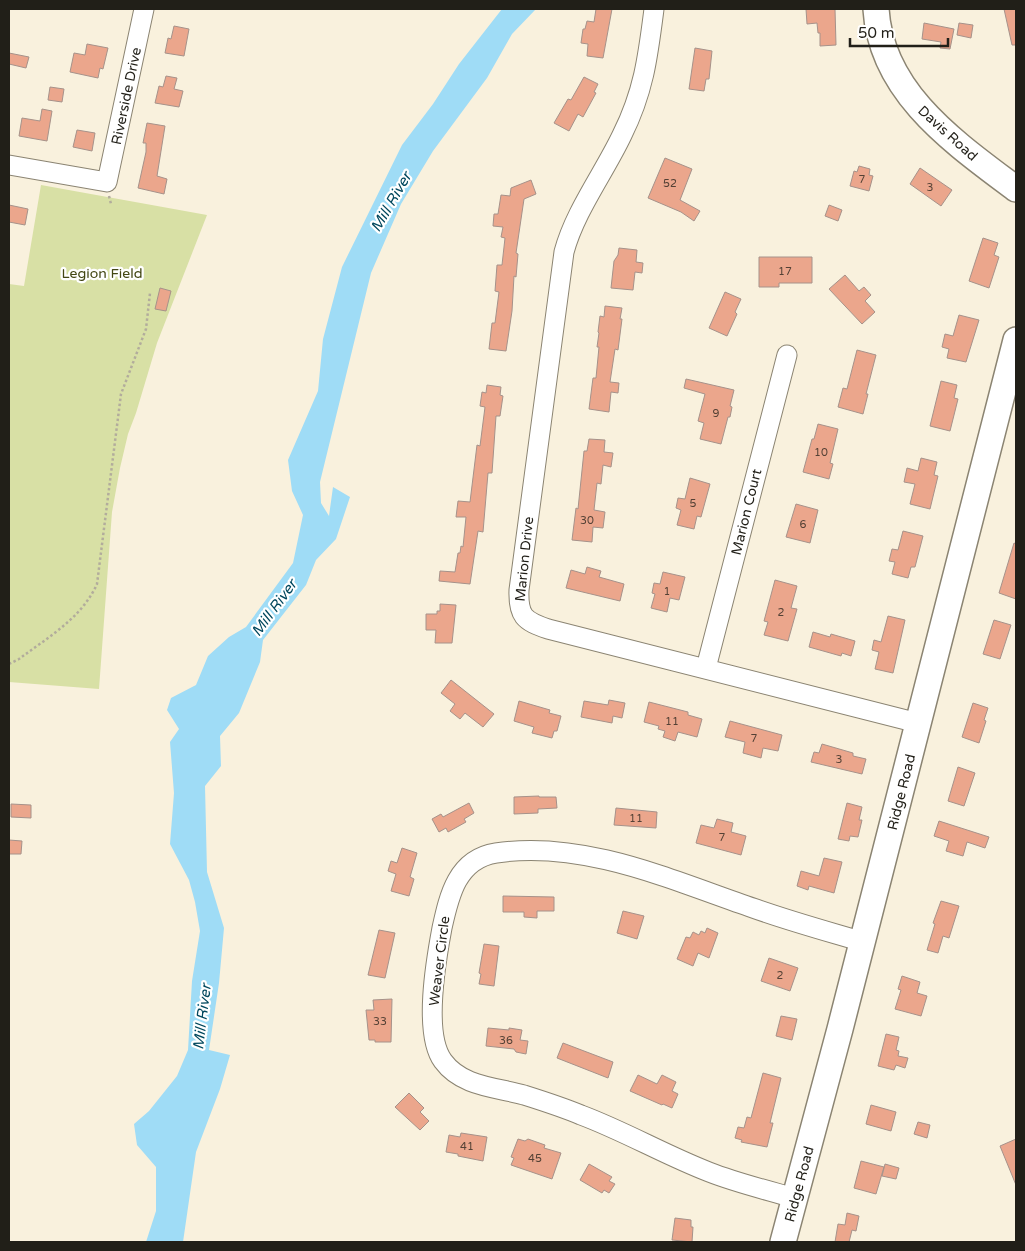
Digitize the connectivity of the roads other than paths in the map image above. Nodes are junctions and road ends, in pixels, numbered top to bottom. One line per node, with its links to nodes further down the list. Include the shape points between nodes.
1 (144, 9): 4 (street, Riverside Drive, via 108,189)
2 (654, 9): 8 (street, Marion Drive, via 644,78 634,108 622,137 576,221 564,252 518,601 520,612 530,624)
3 (876, 9): 5 (main road, Davis Road, via 886,55 912,100 943,132)
4 (9, 165)
5 (1016, 190)
6 (1016, 340): 9 (main road, Ridge Road)
7 (787, 355): 8 (street, Marion Court)
8 (706, 668): 9 (street, Marion Drive)
9 (918, 723): 10 (main road, Ridge Road)
10 (863, 942): 11 (main road, Ridge Road); 11 (street, Weaver Circle, via 618,863 572,854 516,851 476,860 462,870 447,905 438,947 432,1018 442,1060 454,1072 470,1082 542,1100 585,1116 715,1174)
11 (795, 1198): 12 (main road, Ridge Road)
12 (783, 1242)

